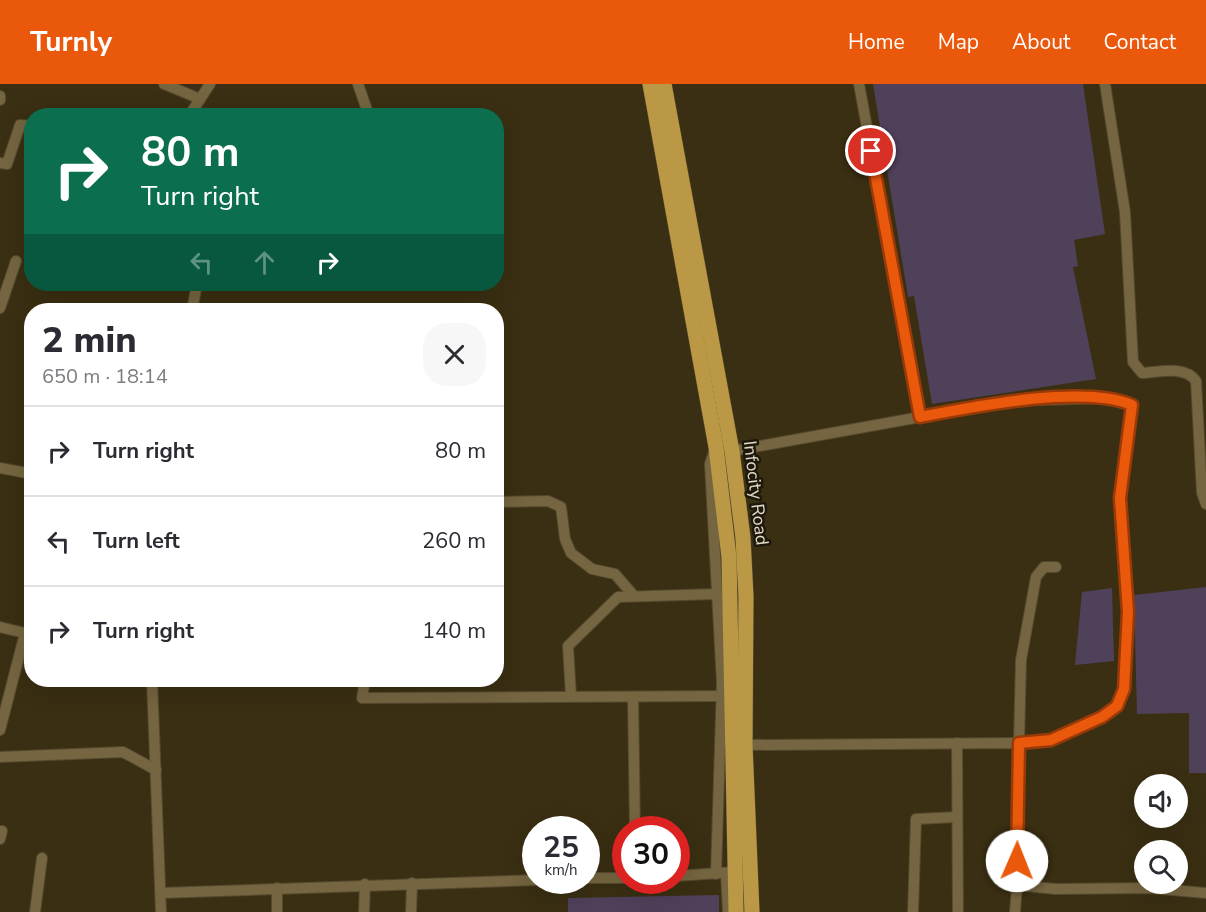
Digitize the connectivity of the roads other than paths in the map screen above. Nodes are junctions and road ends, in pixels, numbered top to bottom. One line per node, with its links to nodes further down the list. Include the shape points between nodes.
1 (164, 84): 8 (street)
2 (210, 84): 8 (street)
3 (358, 84): 10 (street)
4 (650, 84): 15 (main road, Infocity Road)
5 (664, 84): 15 (main road, Infocity Road)
6 (859, 84): 16 (street)
7 (1105, 84): 22 (street, via 1125,212 1133,362 1142,373 1184,371 1196,381 1202,493)
8 (200, 99): 9 (street)
9 (194, 108)
10 (366, 108)
11 (24, 125): 12 (street, via 20,125 7,164)
12 (0, 163)
13 (16, 261): 14 (street)
14 (0, 308)
15 (705, 342): 17 (main road, Infocity Road); 18 (main road, Infocity Road)
16 (920, 417): 18 (street); 37 (street, via 1009,401 1107,398 1132,405 1120,498 1128,612 1124,689 1117,706 1102,717 1051,740)
17 (716, 447): 24 (street, via 710,464); 29 (main road, Infocity Road)
18 (732, 451): 29 (main road, Infocity Road, via 743,538)
19 (0, 468): 20 (street)
20 (24, 472)
21 (504, 502): 25 (street, via 548,501 561,507 570,553 592,569 615,574)
22 (1206, 504)
23 (1056, 567): 37 (street, via 1044,567 1036,577 1021,660)
24 (716, 594): 25 (street); 33 (street)
25 (634, 596): 32 (street, via 618,597 568,646)
26 (0, 627): 27 (street)
27 (24, 633)
28 (24, 637): 35 (street)
29 (739, 652): 38 (main road, Infocity Road); 46 (main road, Infocity Road)
30 (152, 687): 40 (street)
31 (364, 687): 32 (street, via 362,698)
32 (571, 696): 34 (street)
33 (722, 696): 34 (street); 46 (street)
34 (633, 698): 41 (street)
35 (0, 730)
36 (957, 743): 37 (street); 38 (street); 42 (street)
37 (1019, 743): 51 (street)
38 (745, 745): 62 (main road, Infocity Road)
39 (0, 757): 40 (street, via 123,752)
40 (156, 770): 53 (street)
41 (635, 816)
42 (957, 818): 63 (street, via 916,819); 64 (street)
43 (0, 831): 44 (street)
44 (0, 839)
45 (42, 858): 55 (street)
46 (725, 873): 47 (street); 60 (street); 61 (main road, Infocity Road)
47 (690, 875)
48 (522, 880): 49 (street)
49 (412, 883): 50 (street); 59 (street)
50 (365, 884): 52 (street); 58 (street)
51 (1017, 885): 54 (street); 65 (street)
52 (277, 888): 53 (street); 57 (street)
53 (160, 893): 56 (street)
54 (1206, 893)
55 (35, 912)
56 (161, 912)
57 (277, 912)
58 (364, 912)
59 (411, 912)
60 (728, 912)
61 (736, 912)
62 (752, 912)
63 (913, 912)
64 (958, 912)
65 (1015, 912)

